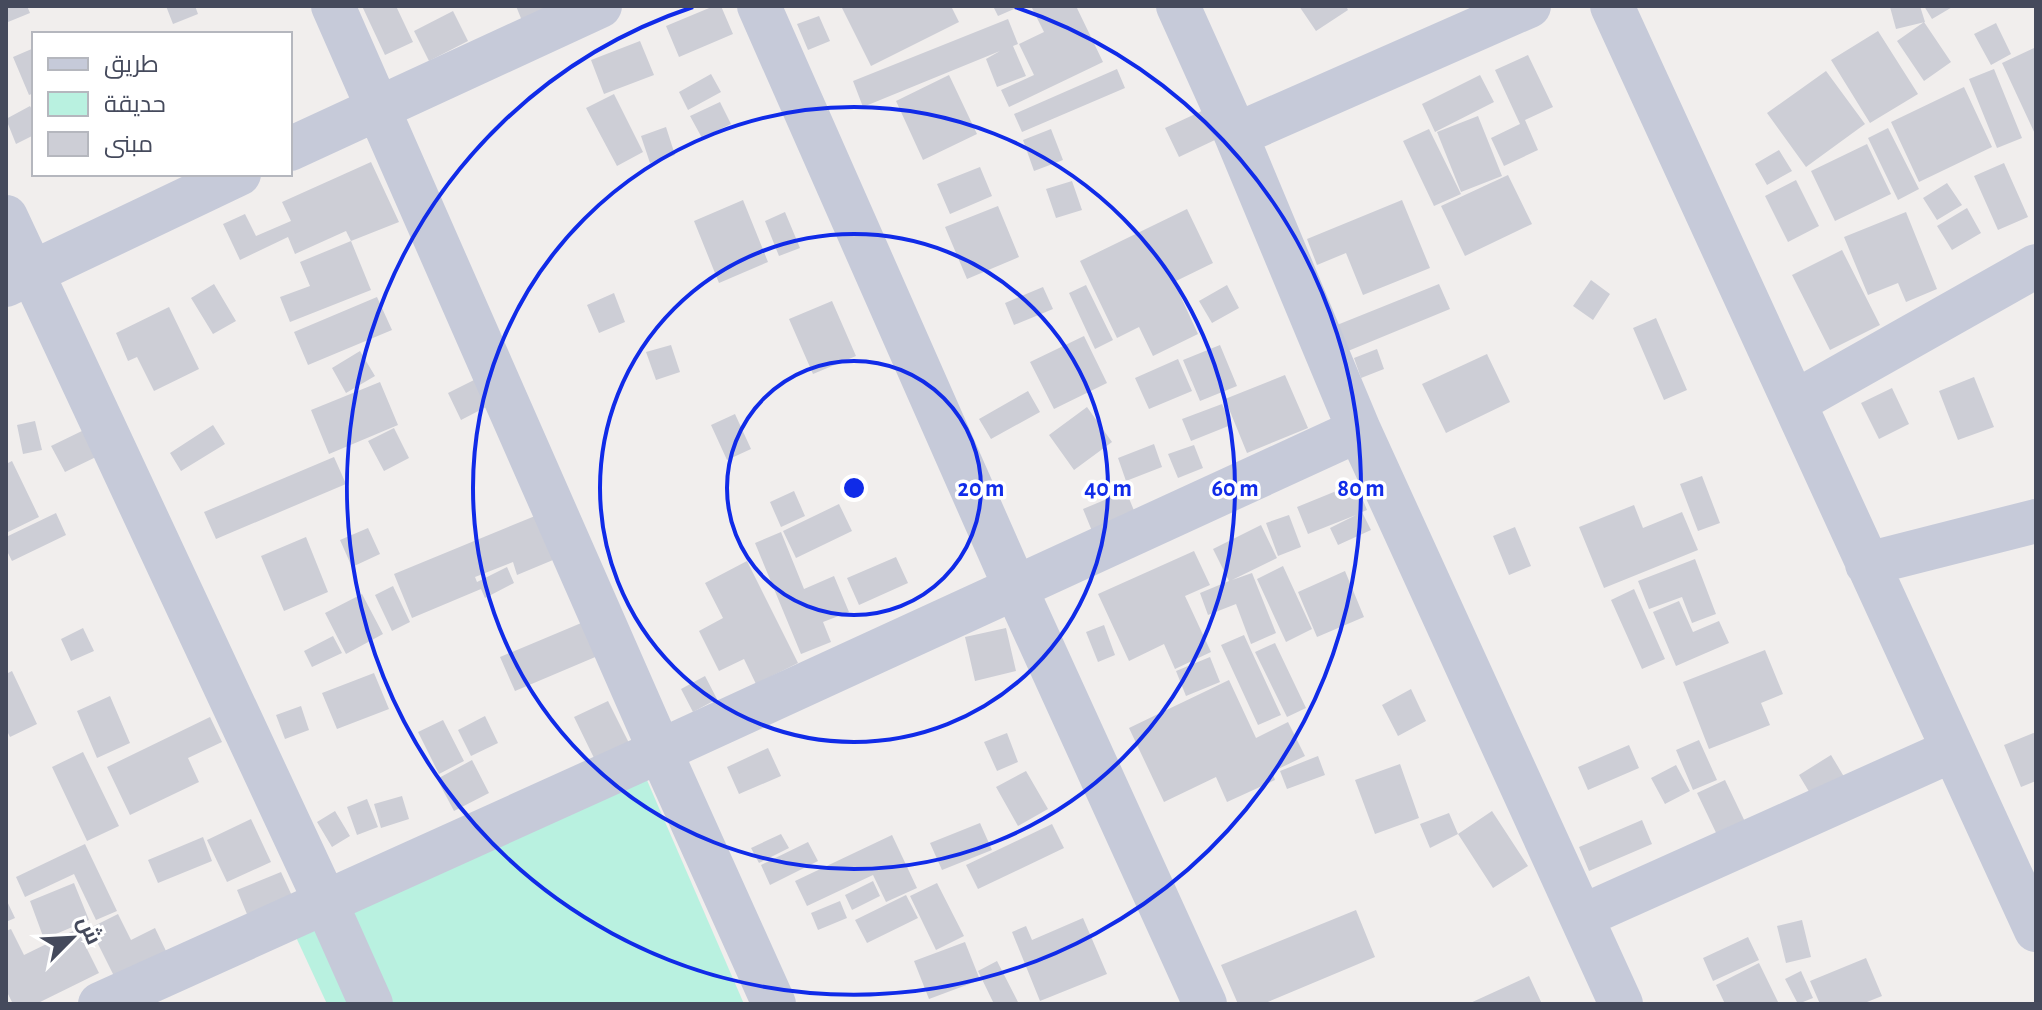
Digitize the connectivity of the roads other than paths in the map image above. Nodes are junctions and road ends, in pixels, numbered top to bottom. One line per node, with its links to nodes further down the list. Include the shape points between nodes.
1 (333, 6): 7 (street)
2 (600, 6): 7 (street)
3 (759, 6): 18 (street)
4 (1178, 6): 8 (street)
5 (1529, 6): 8 (street)
6 (1612, 6): 14 (street)
7 (379, 107): 9 (street); 20 (street)
8 (1236, 135): 15 (street)
9 (292, 148)
10 (235, 176): 13 (street)
11 (6, 217): 13 (street)
12 (2036, 266): 14 (street)
13 (19, 279): 21 (street)
14 (1795, 402): 17 (street)
15 (1359, 430): 18 (street); 22 (street)
16 (2036, 521): 17 (street)
17 (1867, 564): 19 (street)
18 (1015, 587): 20 (street); 27 (street)
19 (1953, 750): 22 (street); 23 (street)
20 (660, 751): 21 (street); 26 (street)
21 (326, 903): 24 (street); 25 (street)
22 (1583, 916): 28 (street)
23 (2034, 922)
24 (100, 1004)
25 (371, 1004)
26 (774, 1004)
27 (1205, 1004)
28 (1621, 1004)

